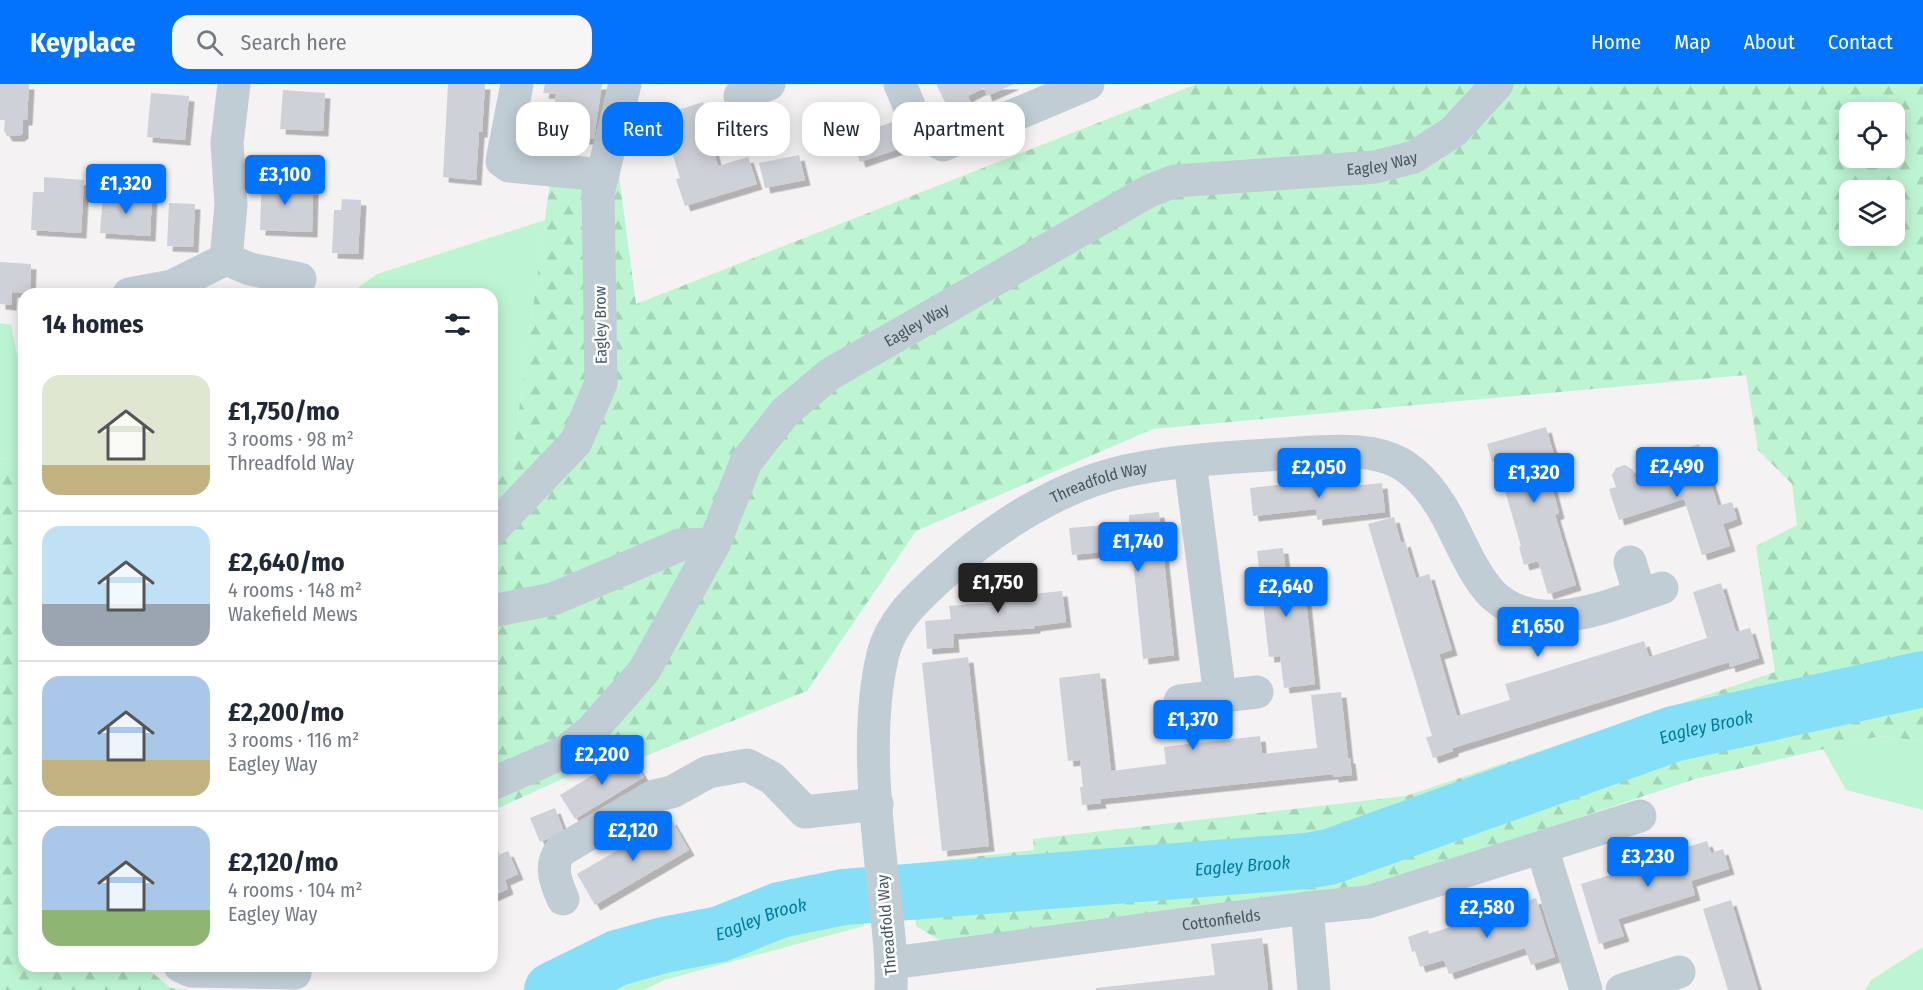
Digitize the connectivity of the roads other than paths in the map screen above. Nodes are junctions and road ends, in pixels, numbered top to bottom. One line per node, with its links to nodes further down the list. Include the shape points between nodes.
1 (234, 84): 8 (street, via 227,143 231,205)
2 (517, 84): 7 (street, via 502,160 509,166)
3 (625, 84): 7 (street, Eagley Brow)
4 (900, 84): 5 (street, via 919,130 943,145)
5 (1088, 84)
6 (1497, 84): 13 (street, Eagley Way, via 1454,131 1414,157 1375,167 1175,181 1149,191 830,374 784,412 746,462)
7 (603, 175): 12 (street, Eagley Brow, via 598,193 601,383 576,442)
8 (226, 259): 9 (street, via 250,269); 10 (street)
9 (300, 279)
10 (161, 288)
11 (1190, 462): 14 (street, Threadfold Way, via 1353,452 1391,459 1426,485 1440,502 1482,581 1494,595 1512,608 1534,615 1584,613 1651,592); 17 (street); 20 (street, Threadfold Way, via 1124,471 1031,509 954,564 908,606 884,650 875,698)
12 (498, 524)
13 (714, 544): 15 (street, via 680,544 553,599); 19 (street, Eagley Way, via 644,671 592,729 565,752)
14 (1630, 562)
15 (498, 610)
16 (1257, 692): 17 (street)
17 (1220, 696): 18 (street)
18 (1180, 701)
19 (498, 781)
20 (877, 804): 23 (street, via 805,812 772,778 747,765 708,772 672,792 654,796 560,851 555,858 554,877); 25 (street, Threadfold Way)
21 (1640, 816): 22 (street, Cottonfields)
22 (1542, 848): 24 (street, Cottonfields, via 1368,902); 31 (street)
23 (563, 899)
24 (1307, 908): 25 (street, Cottonfields); 30 (street)
25 (891, 964)
26 (212, 972): 28 (street)
27 (1679, 972): 29 (street)
28 (295, 976)
29 (1624, 989)
30 (1314, 990)
31 (1586, 990)

